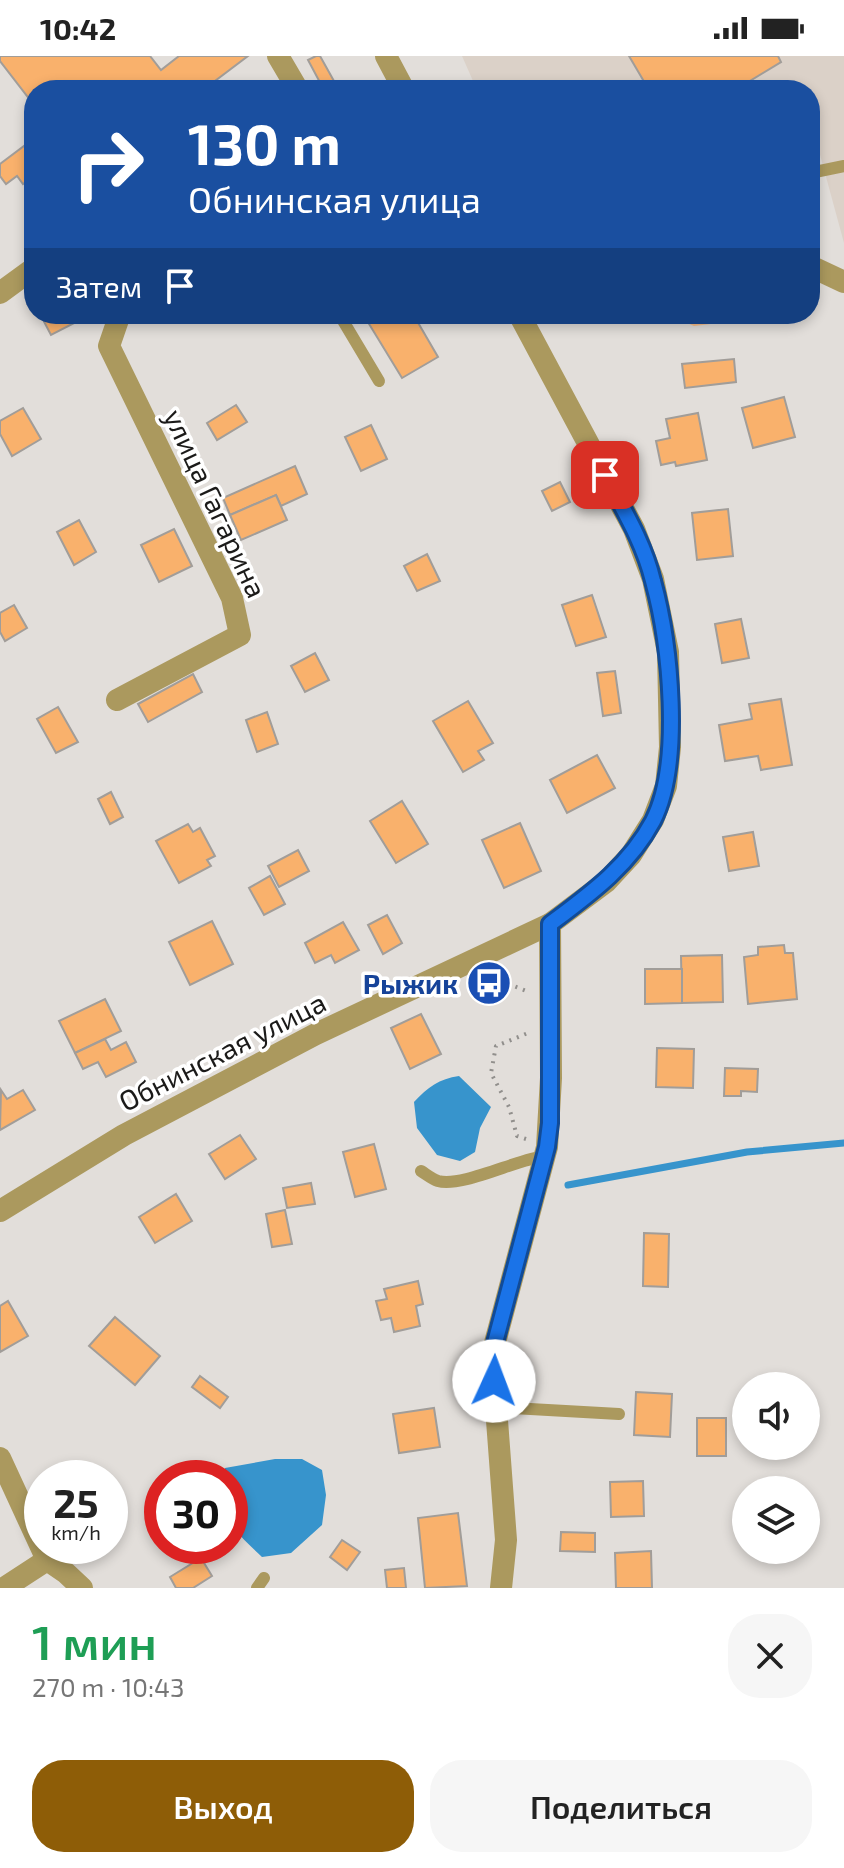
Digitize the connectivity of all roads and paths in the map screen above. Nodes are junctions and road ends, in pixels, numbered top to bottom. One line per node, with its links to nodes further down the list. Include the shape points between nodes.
1 (278, 56): 3 (street)
2 (386, 56): 4 (street)
3 (292, 80)
4 (399, 80)
5 (844, 166): 6 (lane)
6 (820, 171)
7 (820, 271): 9 (street)
8 (24, 275): 10 (street)
9 (844, 282)
10 (0, 293)
11 (117, 324): 15 (street, улица Гагарина, via 109,346 232,598 240,635)
12 (345, 324): 14 (lane)
13 (524, 324): 16 (street, Обнинская улица, via 634,529 653,579 668,652 670,747 666,786 653,820 606,882)
14 (379, 381)
15 (117, 700)
16 (550, 924): 21 (street); 24 (street, Обнинская улица, via 124,1135)
17 (505, 961): 18 (path)
18 (499, 970): 19 (path, via 489,983); 20 (path, via 506,983)
19 (460, 992)
20 (534, 993)
21 (551, 1030): 22 (street); 22 (path, via 524,1033 496,1046 491,1073 517,1136)
22 (546, 1151): 23 (lane, via 481,1175 440,1182); 25 (street, via 492,1354)
23 (421, 1171)
24 (0, 1211)
25 (496, 1407): 26 (lane); 33 (street, via 506,1540)
26 (619, 1414)
27 (0, 1458): 28 (street)
28 (24, 1510)
29 (41, 1564): 31 (street)
30 (53, 1564): 32 (street)
31 (4, 1588)
32 (82, 1588)
33 (501, 1588)

